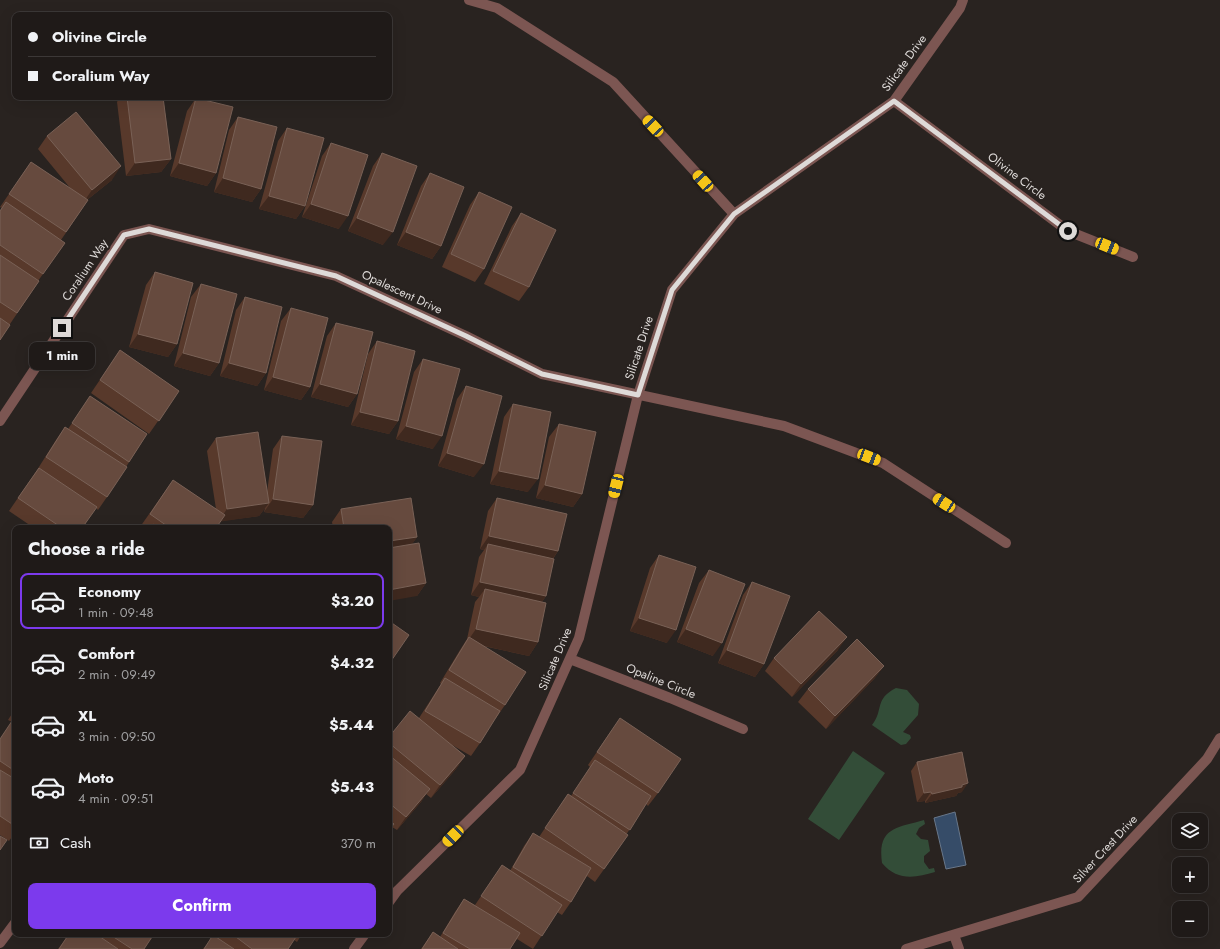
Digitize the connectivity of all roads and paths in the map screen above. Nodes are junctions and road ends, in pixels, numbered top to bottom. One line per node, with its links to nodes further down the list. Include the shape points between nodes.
1 (469, 0): 4 (street, via 497,8 613,82)
2 (963, 0): 3 (street, Silicate Drive, via 960,8)
3 (894, 101): 4 (street, Silicate Drive); 6 (street, Olivine Circle, via 1068,231)
4 (734, 214): 7 (street, Silicate Drive, via 672,290)
5 (149, 229): 7 (street, Opalescent Drive, via 336,276 542,374); 8 (street, Coralium Way, via 124,235)
6 (1133, 257)
7 (638, 395): 9 (street, Opalescent Drive, via 784,426 883,463); 10 (street, Silicate Drive, via 579,638)
8 (0, 421)
9 (1006, 543)
10 (570, 659): 11 (street, Opaline Circle); 13 (street, Silicate Drive, via 520,770)
11 (742, 729)
12 (1220, 738): 15 (street, Silver Crest Drive, via 1207,760 1078,897)
13 (392, 898)
14 (12, 927): 17 (street)
15 (954, 935): 19 (street, Silver Crest Drive); 20 (street)
16 (363, 937): 18 (street)
17 (0, 943)
18 (354, 949)
19 (906, 949)
20 (959, 949)

